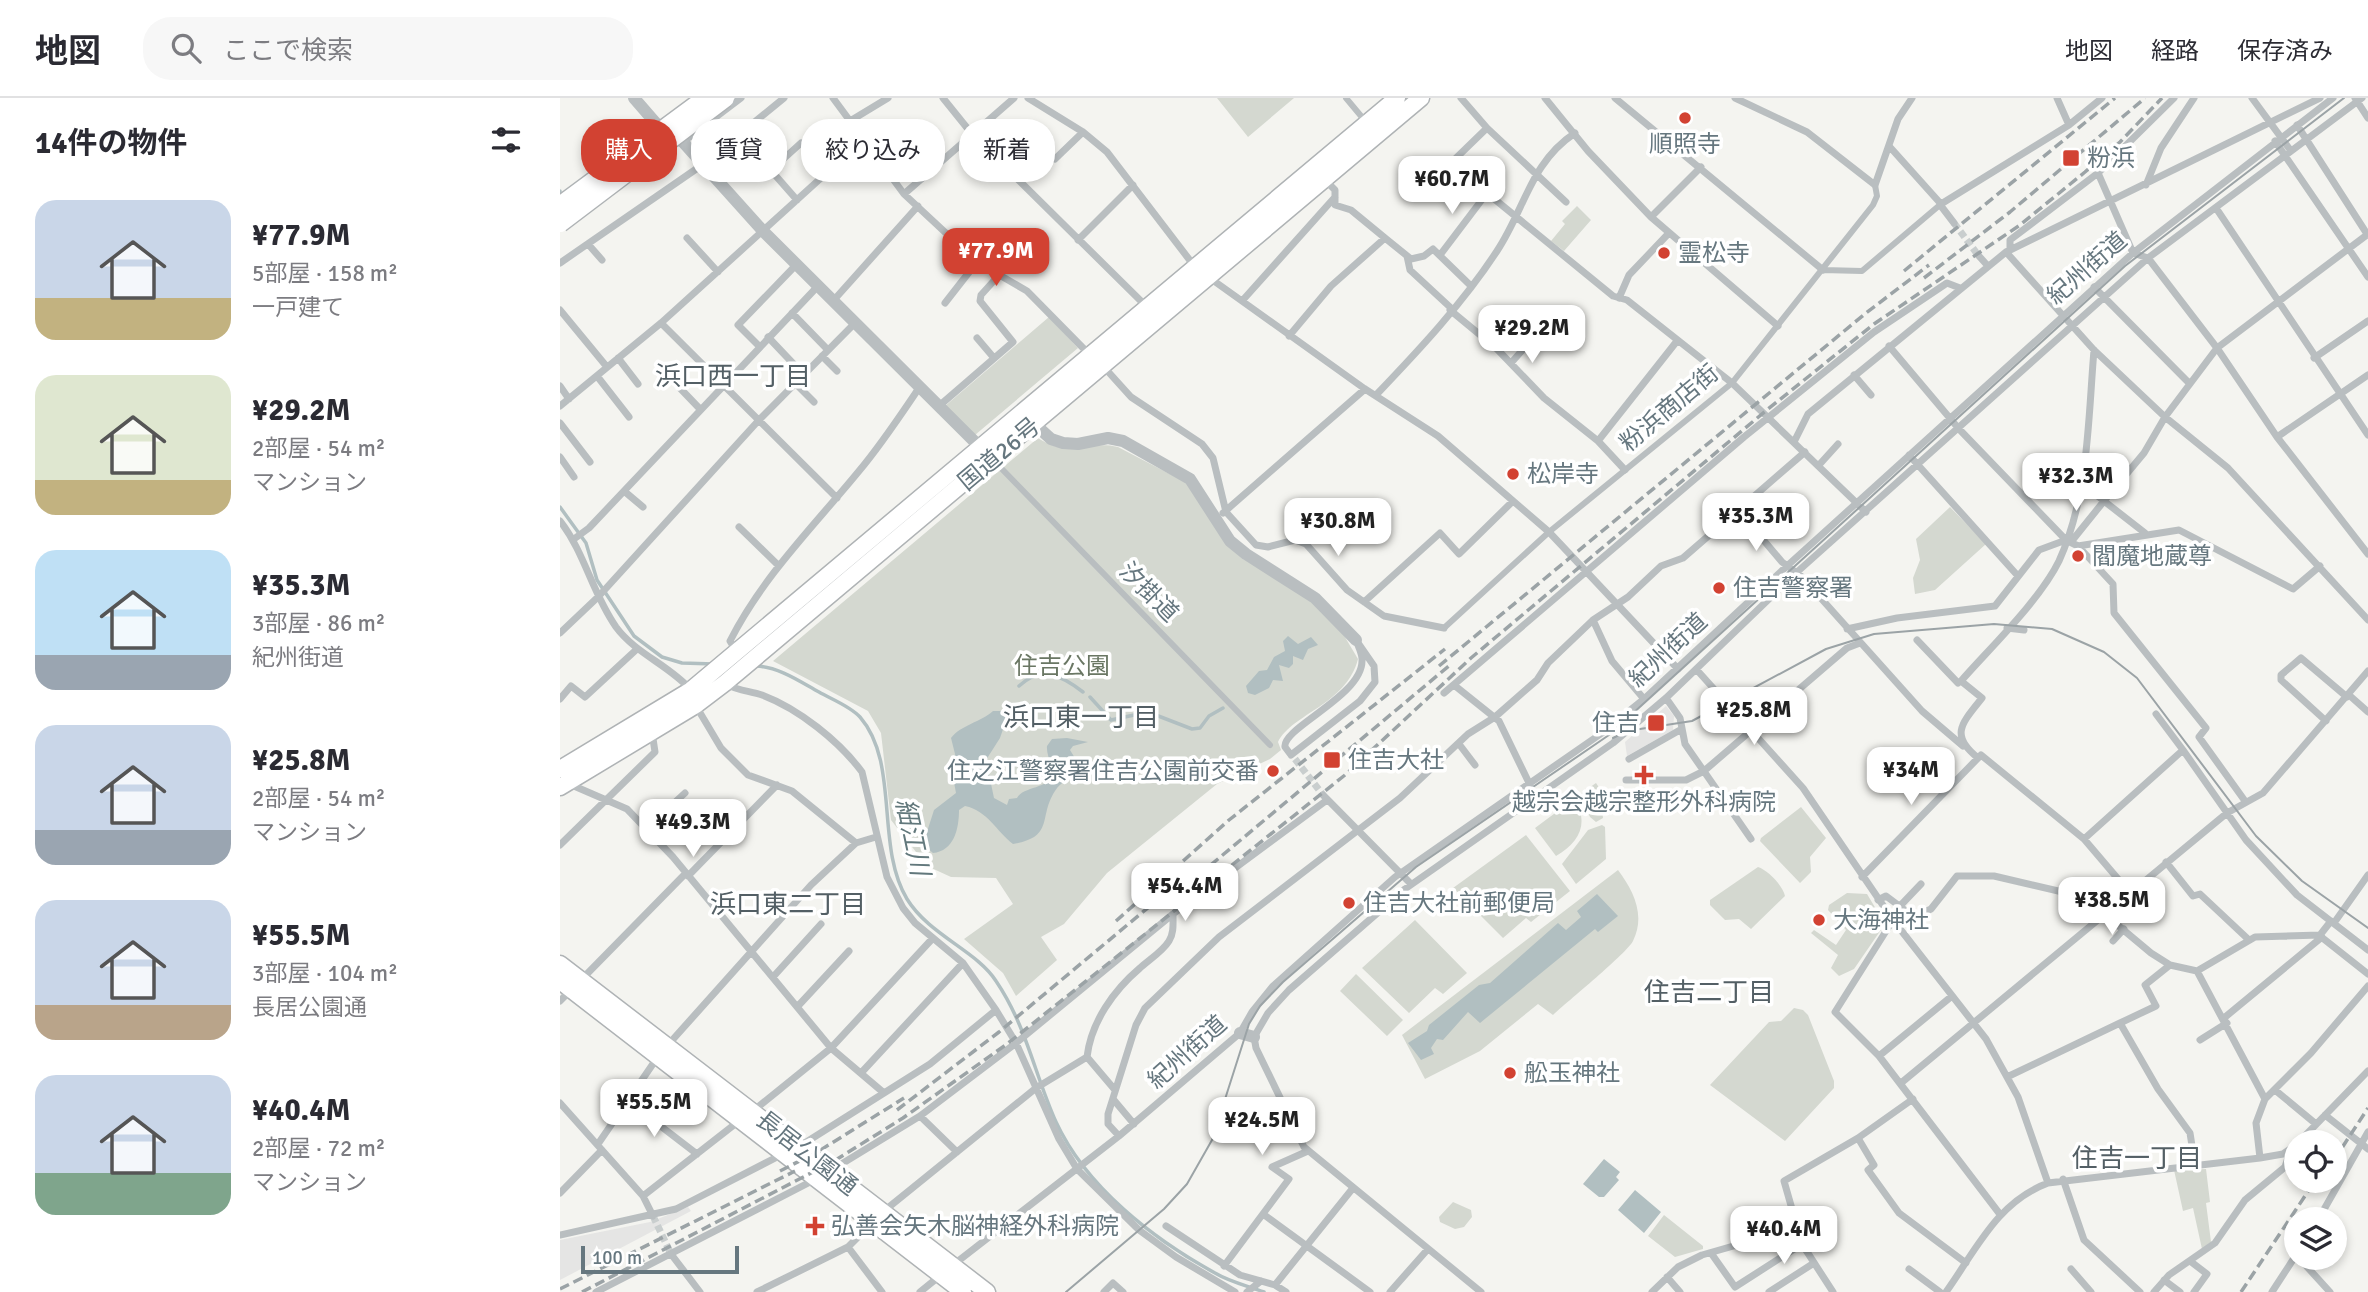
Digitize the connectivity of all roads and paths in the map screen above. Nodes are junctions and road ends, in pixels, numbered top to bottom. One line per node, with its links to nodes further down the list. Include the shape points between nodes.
1 (634, 98): 30 (street)
2 (699, 98): 31 (street)
3 (706, 98): 76 (highway, bridge)
4 (726, 98): 81 (highway, bridge)
5 (741, 98): 46 (street)
6 (784, 98): 32 (street)
7 (833, 98): 33 (street)
8 (888, 98): 34 (street)
9 (943, 98): 35 (street)
10 (1014, 98): 36 (street)
11 (1028, 98): 41 (street)
12 (1346, 98): 28 (street)
13 (1397, 98): 104 (highway, 国道26号)
14 (1421, 98): 58 (highway, 国道26号)
15 (1461, 98): 40 (street)
16 (1545, 98): 42 (street)
17 (1615, 98): 54 (street)
18 (1735, 98): 65 (street, via 1807,132)
19 (1912, 98): 49 (street, via 1898,119)
20 (2057, 98): 38 (street)
21 (2102, 98): 38 (street)
22 (2174, 98): 57 (street)
23 (2194, 98): 66 (street, via 2161,148)
24 (2252, 98): 37 (street)
25 (2320, 98): 37 (street)
26 (2333, 98): 39 (street, 紀州街道)
27 (2358, 99): 29 (street); 45 (street, 紀州街道)
28 (1361, 116)
29 (2368, 118)
30 (652, 119)
31 (672, 119)
32 (759, 119)
33 (849, 119)
34 (853, 119)
35 (960, 119)
36 (990, 119)
37 (2271, 123): 44 (street); 66 (street)
38 (2069, 125): 75 (street)
39 (2297, 125): 44 (street, 紀州街道); 45 (street)
40 (1487, 128): 56 (street); 68 (street, via 1454,160)
41 (1083, 132): 53 (street); 67 (street, via 1107,152)
42 (1575, 133): 56 (street); 80 (street)
43 (677, 138): 46 (street)
44 (2278, 139): 51 (street); 92 (street, 紀州街道)
45 (2306, 139): 51 (street, 紀州街道); 85 (street)
46 (683, 142): 50 (street)
47 (801, 143): 52 (street)
48 (959, 145): 69 (street)
49 (1889, 146): 65 (street); 75 (street)
50 (691, 152)
51 (2288, 153): 78 (street, 紀州街道); 90 (street)
52 (787, 156)
53 (1055, 159)
54 (1701, 167): 80 (street); 102 (street)
55 (691, 173): 89 (street)
56 (1535, 173): 74 (street); 79 (street)
57 (2098, 173): 73 (street); 91 (street, via 2010,240)
58 (1325, 180): 71 (street, via 1335,190); 104 (highway, 国道26号)
59 (582, 182): 70 (street)
60 (717, 182): 83 (street)
61 (780, 182): 72 (street)
62 (817, 182): 72 (street)
63 (895, 182): 69 (street)
64 (1020, 182): 88 (street)
65 (1875, 184): 102 (street, 粉浜商店街, via 1877,196 1872,205)
66 (2146, 184): 73 (street)
67 (1133, 185): 88 (street); 104 (street)
68 (1487, 193): 79 (street); 93 (street)
69 (904, 194): 77 (street)
70 (560, 197)
71 (1335, 197): 87 (street, via 1335,205 1351,211); 114 (street)
72 (797, 200): 83 (street)
73 (2110, 201): 91 (street); 92 (street)
74 (1566, 202)
75 (1941, 205): 82 (street); 102 (street, via 1862,271)
76 (560, 206)
77 (918, 206): 98 (street); 113 (street)
78 (2216, 208): 96 (street, 紀州街道); 116 (street)
79 (1517, 217): 107 (street); 111 (street)
80 (1651, 217): 84 (street)
81 (560, 223)
82 (1954, 223)
83 (762, 231): 100 (street); 103 (street)
84 (1668, 233): 111 (street, via 1637,265); 126 (street)
85 (2367, 234): 90 (street)
86 (687, 238): 103 (street)
87 (1385, 238): 95 (street); 128 (street, via 1331,286)
88 (1078, 240): 117 (street)
89 (587, 244): 97 (street); 99 (street)
90 (2349, 249): 106 (street); 116 (street)
91 (2008, 251): 101 (street); 122 (street)
92 (2133, 253): 96 (street); 109 (street, 紀州街道)
93 (1440, 255): 95 (street, via 1433,249 1424,256); 107 (street)
94 (1978, 255): 101 (street)
95 (1407, 256): 118 (street, via 1410,270)
96 (2148, 258): 112 (street, 紀州街道); 134 (street)
97 (602, 260)
98 (977, 262): 105 (street); 115 (street)
99 (560, 263)
100 (796, 265): 108 (street); 132 (street, via 738,325)
101 (1987, 265): 110 (street)
102 (1823, 270): 126 (street, 粉浜商店街)
103 (718, 272): 124 (street)
104 (1201, 272): 114 (street); 117 (highway, 国道26号); 142 (highway, 国道26号)
105 (1000, 274): 137 (street, via 1027,290); 139 (street, via 980,301 1013,342)
106 (2368, 277)
107 (1470, 285): 118 (street)
108 (818, 286): 113 (street); 121 (street)
109 (2094, 287): 112 (street); 122 (street, 紀州街道)
110 (1960, 288): 133 (street); 170 (street, via 1947,283 1910,306)
111 (1619, 298): 131 (street)
112 (2105, 299): 127 (street, 紀州街道); 151 (street)
113 (833, 301): 125 (street)
114 (1242, 302): 128 (street)
115 (944, 303)
116 (2278, 303): 134 (street); 140 (street)
117 (1147, 307): 137 (highway, 国道26号)
118 (1451, 309): 141 (street); 158 (street)
119 (560, 310): 143 (street)
120 (1556, 312): 141 (street)
121 (792, 313): 129 (street); 136 (street)
122 (2062, 315): 127 (street); 168 (street, 紀州街道)
123 (2368, 321): 140 (street)
124 (661, 323): 138 (street); 155 (street)
125 (855, 323): 136 (street); 156 (street)
126 (1778, 326): 150 (street, 粉浜商店街)
127 (2072, 326): 135 (street); 174 (street, 紀州街道)
128 (1289, 336): 157 (street)
129 (768, 337): 132 (street); 145 (street)
130 (977, 338): 139 (street)
131 (1678, 341): 150 (street); 177 (street)
132 (759, 346): 155 (street)
133 (1889, 346): 146 (street); 168 (street)
134 (2217, 348): 151 (street); 176 (street)
135 (2094, 349): 169 (street); 190 (street)
136 (825, 353): 144 (street); 145 (street)
137 (1090, 355): 166 (highway, 国道26号)
138 (618, 358): 143 (street); 152 (street)
139 (994, 358): 164 (street)
140 (2314, 358): 160 (street)
141 (1511, 363): 177 (street, via 1544,398)
142 (1103, 366): 173 (highway, 国道26号); 199 (street, via 1130,397 1202,444 1213,458)
143 (607, 367): 148 (street)
144 (837, 371)
145 (804, 375): 149 (street)
146 (1854, 375): 159 (street); 178 (street, via 1808,414)
147 (2368, 375): 160 (street)
148 (597, 376): 161 (street); 167 (street)
149 (795, 383): 162 (street); 171 (street)
150 (1732, 383): 170 (street); 188 (street, 粉浜商店街)
151 (2189, 383): 169 (street)
152 (638, 384)
153 (676, 384): 165 (street)
154 (560, 386): 161 (street)
155 (723, 386): 165 (street); 171 (street)
156 (919, 388): 164 (street); 192 (street)
157 (1365, 389): 158 (street); 199 (street)
158 (1377, 394): 193 (street, via 1438,436)
159 (1871, 395)
160 (2339, 395): 175 (street); 176 (street)
161 (569, 399): 163 (street)
162 (814, 402)
163 (560, 406)
164 (939, 406): 180 (street)
165 (700, 409): 191 (street)
166 (1022, 411): 173 (street); 180 (highway, 国道26号)
167 (629, 416)
168 (1950, 417): 174 (street); 182 (street, 紀州街道)
169 (2165, 417): 194 (street, via 2144,453); 209 (street, via 2228,468)
170 (1766, 419): 178 (street); 210 (street)
171 (759, 420): 192 (street); 213 (street)
172 (560, 423): 184 (street)
173 (1034, 425): 185 (highway, 国道26号); 199 (street, via 1063,443 1108,438 1123,442 1190,479)
174 (1959, 429): 187 (street, 紀州街道); 205 (street)
175 (2368, 435)
176 (2277, 437): 206 (street)
177 (1598, 441): 188 (street)
178 (1794, 442): 181 (street)
179 (1838, 444): 186 (street)
180 (979, 446): 185 (street); 227 (highway, 国道26号)
181 (1805, 452): 186 (street); 197 (street)
182 (1909, 455): 187 (street); 195 (street, 紀州街道)
183 (560, 457): 189 (street)
184 (590, 462)
185 (996, 463): 227 (highway, 国道26号); 248 (street, 汐掛道)
186 (1819, 465): 195 (street)
187 (1918, 465): 198 (street, 紀州街道); 212 (street)
188 (1625, 470): 202 (street, 粉浜商店街)
189 (573, 477)
190 (2083, 484): 194 (street); 205 (street)
191 (624, 491): 196 (street); 204 (street)
192 (837, 498): 207 (street)
193 (1513, 501): 202 (street); 214 (street, via 1459,554 1440,533)
194 (2104, 501): 203 (street); 205 (street)
195 (1857, 502): 198 (street); 208 (street, 紀州街道)
196 (643, 507)
197 (1738, 510): 208 (street); 215 (street, via 1683,558 1661,566 1628,597)
198 (1866, 512): 211 (street, 紀州街道)
199 (1221, 514): 214 (street, via 1256,545 1268,547 1295,540 1306,544 1347,590); 223 (street, via 1238,548 1315,598)
200 (560, 521): 204 (street)
201 (738, 527): 207 (street)
202 (1549, 533): 210 (street); 218 (street, 粉浜商店街)
203 (2145, 533): 205 (street); 209 (street, via 2179,530 2293,589)
204 (575, 538): 213 (street)
205 (2071, 543): 212 (street, via 2039,550); 219 (street); 262 (street, via 2113,584 2114,613 2206,728 2199,737)
206 (2368, 553)
207 (779, 566): 227 (street, via 746,610 730,641)
208 (1787, 566): 211 (street); 228 (street, 紀州街道)
209 (2320, 566): 217 (street)
210 (1585, 570): 215 (street); 232 (street)
211 (1796, 573): 220 (street); 229 (street, 紀州街道)
212 (2018, 576): 220 (street, via 1995,606 1935,611)
213 (598, 597): 222 (street); 226 (street)
214 (1364, 602): 218 (street, via 1384,616)
215 (1616, 602): 216 (street); 228 (street)
216 (1593, 620): 239 (street, via 1612,661); 243 (street)
217 (2368, 620)
218 (1444, 628)
219 (2007, 628): 221 (street); 250 (street, via 1961,681 1982,698 1964,720)
220 (1847, 629): 225 (street)
221 (2024, 630)
222 (560, 633)
223 (1356, 640): 233 (street, via 1363,660); 240 (street, via 1374,666 1376,682)
224 (1917, 640): 231 (street)
225 (1860, 643): 246 (street, via 1847,648); 250 (street, via 1922,711)
226 (637, 649): 236 (street, via 681,679); 238 (street, via 585,697 571,686)
227 (733, 666): 236 (highway, 国道26号); 266 (street, via 736,689 763,695 802,718 851,758 862,772)
228 (1678, 669): 239 (street, 紀州街道)
229 (1696, 669): 237 (street, 紀州街道); 246 (street)
230 (2368, 671): 235 (street)
231 (1958, 683)
232 (1454, 685): 234 (street); 243 (street)
233 (1347, 688): 240 (street, via 1358,689); 240 (street, via 1315,719 1288,736 1285,747 1293,757)
234 (1444, 693)
235 (2348, 696): 241 (street); 244 (street); 244 (street, via 2301,658 2280,675)
236 (694, 698): 247 (highway, 国道26号); 256 (highway, 国道26号); 258 (street, via 721,748 748,775)
237 (1666, 698): 245 (street, via 1680,718); 276 (street, 紀州街道, via 1613,743)
238 (560, 699)
239 (1644, 699): 259 (street, 紀州街道)
240 (1360, 701)
241 (2368, 712)
242 (2156, 714): 251 (street)
243 (1495, 717): 249 (street); 259 (street)
244 (2326, 721): 262 (street, via 2263,793)
245 (1680, 730): 253 (street); 255 (street)
246 (1752, 730): 255 (street); 274 (street, via 1803,788)
247 (651, 732): 256 (highway, 国道26号); 261 (street, via 655,752)
248 (1270, 744)
249 (1459, 744): 254 (street); 265 (street)
250 (1963, 746): 252 (street)
251 (2183, 750): 263 (street); 268 (street)
252 (1978, 758): 268 (street, via 1981,755); 274 (street)
253 (1629, 759)
254 (1475, 765)
255 (1704, 771): 257 (street, via 1676,781); 267 (street)
256 (562, 780): 261 (street)
257 (1626, 780)
258 (777, 785): 269 (street, via 792,791); 273 (street)
259 (1530, 785): 272 (street, 紀州街道)
260 (685, 793): 264 (street)
261 (607, 800): 264 (street, via 627,810); 270 (street)
262 (2245, 801): 263 (street)
263 (2227, 813): 271 (street); 284 (street, via 2245,840 2297,895)
264 (646, 829): 273 (street)
265 (1361, 831): 272 (street); 282 (street, via 1325,798); 321 (street, via 1219,937 1145,1009)
266 (876, 837): 269 (street); 288 (street, via 887,877 903,908)
267 (1751, 839)
268 (2084, 839): 278 (street)
269 (856, 843): 292 (street)
270 (560, 845)
271 (2166, 862): 278 (street); 289 (street, via 2193,896 2200,894)
272 (1402, 872): 276 (street); 308 (street, 紀州街道, via 1273,986)
273 (687, 874): 292 (street); 301 (street)
274 (1862, 877): 279 (street)
275 (2367, 880): 284 (street)
276 (1411, 884): 309 (street, 紀州街道, via 1289,990)
277 (1921, 884): 280 (street)
278 (2130, 893): 281 (street)
279 (1878, 900): 280 (street, via 1886,896); 283 (street)
280 (1900, 906): 281 (street, via 1914,917 1931,909 1957,876 1975,874 2084,897)
281 (2106, 913): 286 (street); 306 (street)
282 (1172, 914): 311 (street); 315 (street, via 1168,943 1126,981 1101,1014)
283 (1893, 920): 302 (street); 314 (street, via 1835,1012)
284 (2332, 922): 287 (street); 291 (street)
285 (821, 924): 299 (street)
286 (2124, 929): 290 (street); 296 (street)
287 (2321, 936): 289 (street); 298 (street); 305 (street)
288 (933, 938): 294 (street); 312 (street)
289 (2249, 940): 297 (street)
290 (2113, 941)
291 (2368, 950)
292 (752, 951): 299 (street); 313 (street)
293 (849, 951): 303 (street)
294 (962, 963): 304 (street); 317 (street)
295 (560, 964): 301 (highway, 長居公園通)
296 (2170, 965): 297 (street); 307 (street, via 2145,985 2156,1006)
297 (2197, 971): 305 (street)
298 (2368, 974)
299 (773, 977): 303 (street)
300 (2368, 986): 322 (street)
301 (568, 988): 313 (highway, 長居公園通)
302 (1952, 996): 306 (street); 314 (street)
303 (797, 1006): 312 (street)
304 (996, 1010): 311 (street); 323 (street)
305 (2225, 1020): 310 (street); 326 (street)
306 (1975, 1023): 318 (street); 319 (street)
307 (2120, 1023): 318 (street); 347 (street, via 2190,1133)
308 (1240, 1033): 309 (street); 332 (street, 紀州街道)
309 (1254, 1037): 343 (street)
310 (2200, 1040)
311 (1018, 1041): 320 (street); 331 (street)
312 (831, 1048): 317 (street); 330 (street)
313 (663, 1051): 327 (street); 330 (highway, 長居公園通)
314 (1880, 1056): 319 (street)
315 (1087, 1057): 320 (street); 321 (street)
316 (2368, 1071): 329 (street)
317 (861, 1073): 323 (street)
318 (2007, 1077): 352 (street)
319 (1901, 1083): 325 (street)
320 (1037, 1088): 344 (street); 348 (street, via 1059,1139)
321 (1115, 1090): 324 (street)
322 (2275, 1090): 326 (street); 333 (street)
323 (884, 1093): 341 (street)
324 (1113, 1099): 332 (street); 336 (street, via 1107,1119)
325 (1913, 1099): 337 (street); 357 (street)
326 (2265, 1099): 346 (street, via 2256,1123)
327 (628, 1101): 339 (street); 345 (street)
328 (560, 1103): 339 (street)
329 (2325, 1115): 333 (street); 338 (street)
330 (746, 1116): 341 (highway, 長居公園通); 345 (street)
331 (920, 1116): 344 (street); 350 (street)
332 (1134, 1124): 336 (street, 紀州街道)
333 (2316, 1124): 334 (street)
334 (2310, 1130)
335 (2368, 1132): 338 (street)
336 (1119, 1136): 348 (street, 紀州街道)
337 (1857, 1138): 362 (street, via 1784,1181); 372 (street, via 1874,1165 1868,1170 1899,1213)
338 (2362, 1142): 340 (street); 356 (street)
339 (600, 1147): 354 (street); 355 (street)
340 (2368, 1149)
341 (791, 1150): 350 (highway, 長居公園通); 359 (street, via 676,1209)
342 (2284, 1150): 346 (street)
343 (1308, 1151): 353 (street); 358 (street, via 1272,1167 1289,1179)
344 (957, 1152): 360 (street)
345 (697, 1154): 355 (street)
346 (2260, 1158): 347 (street)
347 (2195, 1165): 351 (street)
348 (1079, 1168): 376 (street, 紀州街道); 394 (street, via 1142,1233)
349 (2284, 1168): 370 (street, via 2245,1200 2215,1243)
350 (823, 1175): 360 (highway, 長居公園通); 369 (street)
351 (2063, 1180): 352 (street); 405 (street, via 2084,1240)
352 (2048, 1183): 357 (street, via 2033,1188)
353 (1353, 1188): 365 (street); 367 (street)
354 (560, 1193)
355 (643, 1196): 359 (street)
356 (2325, 1207)
357 (1999, 1213): 372 (street)
358 (1263, 1214): 365 (street); 373 (street)
359 (653, 1216): 363 (street)
360 (878, 1217): 366 (street); 376 (highway, 長居公園通)
361 (1166, 1227): 373 (street)
362 (1796, 1228): 364 (street); 368 (street)
363 (560, 1235)
364 (1802, 1244): 368 (street, via 1735,1287); 371 (street)
365 (1307, 1245): 382 (street); 397 (street)
366 (848, 1247): 387 (street); 388 (street)
367 (1428, 1249): 398 (street); 399 (street)
368 (1711, 1253): 379 (street, via 1678,1267)
369 (671, 1254): 385 (street); 386 (street)
370 (2190, 1261): 380 (street); 408 (street, via 2207,1274)
371 (1814, 1263): 383 (street); 402 (street)
372 (1966, 1263): 384 (street)
373 (1224, 1266): 381 (street)
374 (1909, 1269): 384 (street)
375 (2071, 1269): 404 (street)
376 (946, 1270): 389 (street, 紀州街道); 390 (highway, 長居公園通); 391 (highway, 長居公園通)
377 (2288, 1270): 409 (street)
378 (2310, 1270): 410 (street)
379 (1667, 1277): 400 (street); 401 (street)
380 (2164, 1280): 406 (street); 407 (street)
381 (1262, 1281): 382 (street); 395 (street)
382 (1275, 1285): 396 (street)
383 (1831, 1289): 403 (street)
384 (1947, 1291)
385 (596, 1292)
386 (700, 1292)
387 (757, 1292)
388 (882, 1292)
389 (920, 1292)
390 (963, 1292)
391 (987, 1292)
392 (1104, 1292): 393 (street, via 1113,1283)
393 (1123, 1292)
394 (1235, 1292)
395 (1247, 1292)
396 (1286, 1292)
397 (1370, 1292)
398 (1390, 1292)
399 (1481, 1292)
400 (1652, 1292)
401 (1680, 1292)
402 (1769, 1292)
403 (1821, 1292)
404 (2091, 1292)
405 (2140, 1292)
406 (2154, 1292)
407 (2180, 1292)
408 (2194, 1292)
409 (2272, 1292)
410 (2330, 1292)

